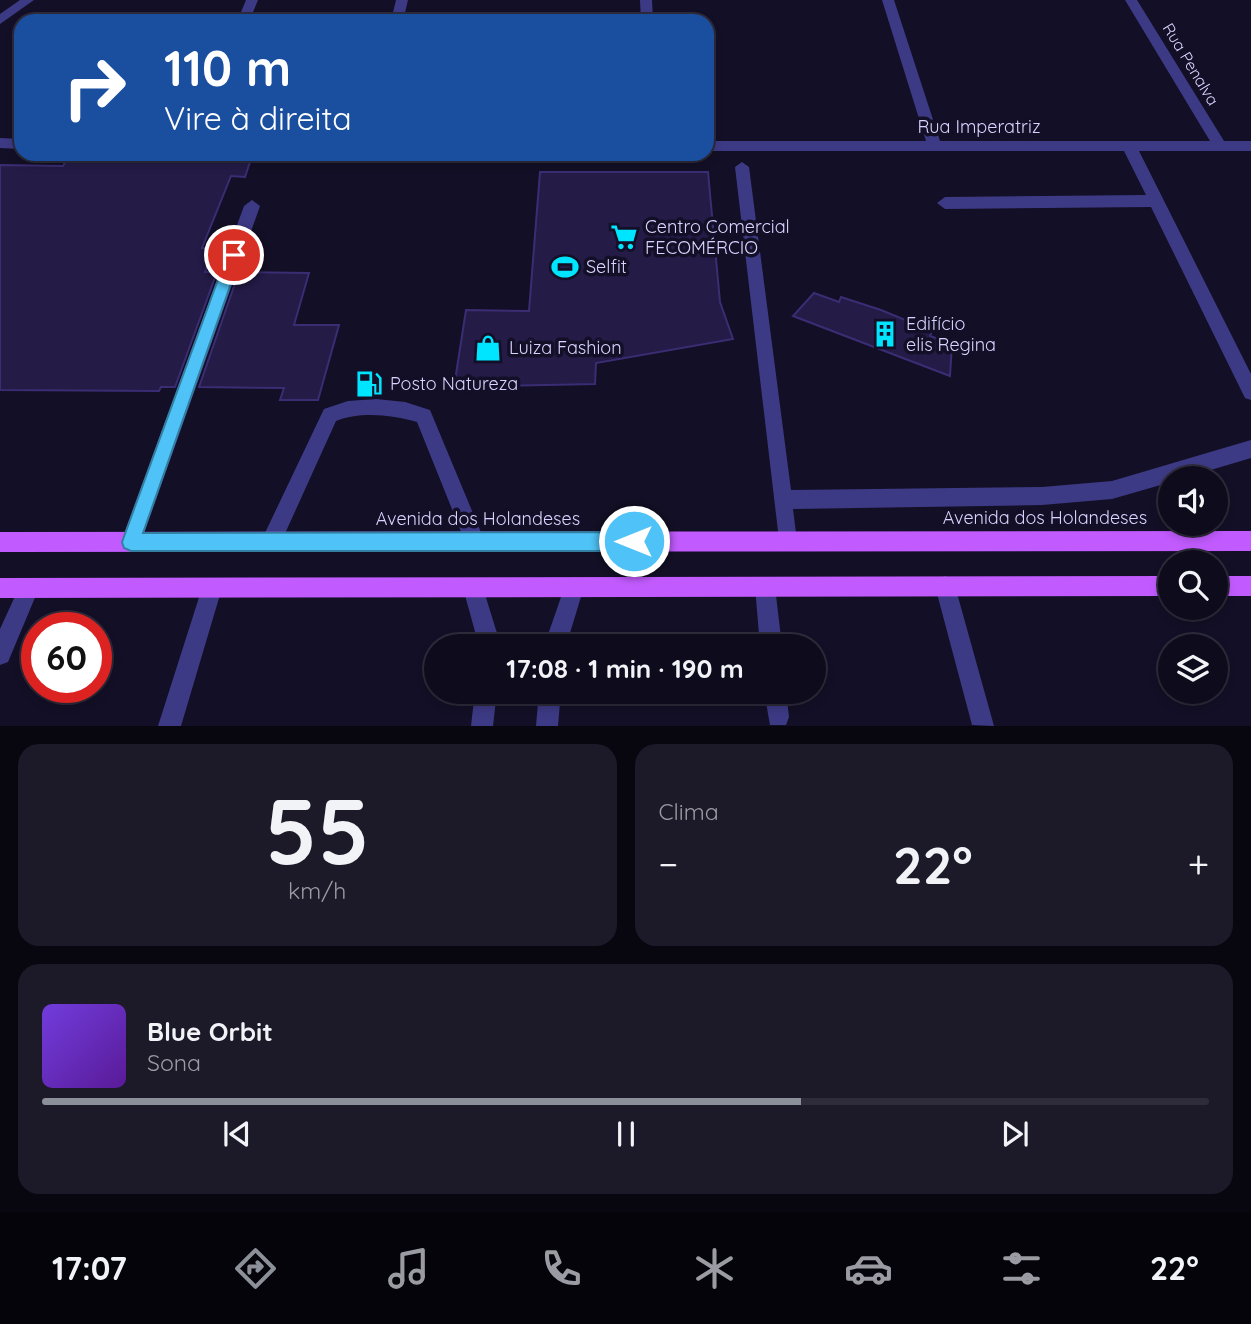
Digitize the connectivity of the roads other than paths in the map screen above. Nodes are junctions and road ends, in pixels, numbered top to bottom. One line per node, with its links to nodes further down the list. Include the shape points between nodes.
1 (28, 0): 4 (street)
2 (888, 0): 6 (street)
3 (1131, 0): 8 (street, Rua Penalva)
4 (0, 20)
5 (714, 146): 6 (street, Rua Imperatriz)
6 (935, 146): 7 (street, Rua Imperatriz)
7 (1129, 146): 8 (street, Rua Imperatriz); 11 (street)
8 (1220, 146): 9 (street, Rua Imperatriz)
9 (1251, 146)
10 (742, 167): 16 (street)
11 (1156, 201): 12 (street); 14 (street)
12 (945, 202)
13 (252, 206): 20 (street)
14 (1251, 392)
15 (1251, 449): 16 (street, via 1112,490 1042,496)
16 (782, 500): 17 (street)
17 (787, 541): 18 (main road, Avenida dos Holandeses); 22 (main road, Avenida dos Holandeses)
18 (1251, 541)
19 (0, 542): 20 (main road, Avenida dos Holandeses)
20 (131, 542): 21 (main road, Avenida dos Holandeses)
21 (271, 542): 22 (main road, Avenida dos Holandeses); 22 (street, via 331,415 341,408 413,410 424,416)
22 (475, 542)
23 (945, 586): 24 (main road); 28 (main road); 41 (street)
24 (1158, 586)
25 (1228, 586): 26 (main road)
26 (1251, 586)
27 (574, 587): 28 (main road); 32 (main road); 34 (street)
28 (765, 587): 35 (street)
29 (0, 588): 30 (main road)
30 (29, 588): 31 (main road); 36 (street)
31 (212, 588): 32 (main road); 42 (street)
32 (473, 588): 33 (street)
33 (486, 634)
34 (559, 634)
35 (770, 634)
36 (0, 654)
37 (485, 704): 43 (street)
38 (549, 704): 44 (street)
39 (776, 704): 40 (street)
40 (778, 717)
41 (983, 725)
42 (169, 726)
43 (482, 726)
44 (547, 726)

